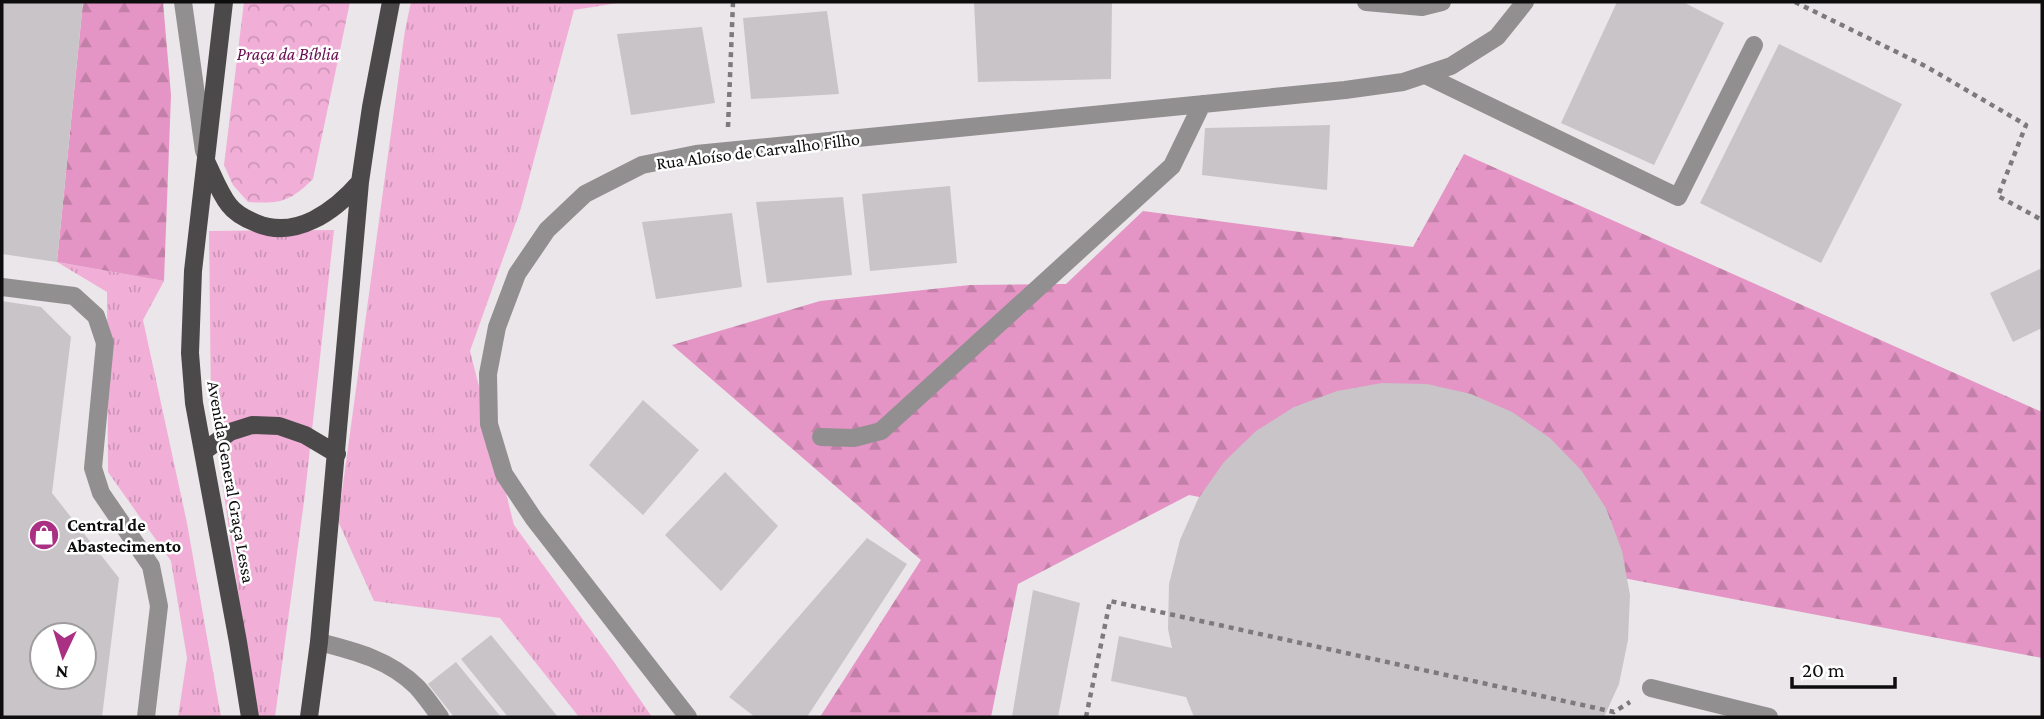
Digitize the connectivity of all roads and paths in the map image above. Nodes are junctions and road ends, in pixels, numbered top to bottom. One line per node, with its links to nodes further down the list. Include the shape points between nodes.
1 (183, 2): 13 (street)
2 (224, 2): 13 (main road, Avenida General Graça Lessa)
3 (391, 2): 14 (main road)
4 (733, 2): 12 (path)
5 (1366, 2): 6 (street, via 1422,8)
6 (1442, 2)
7 (1524, 2): 10 (street, Rua Aloíso de Carvalho Filho, via 1497,37 1451,66)
8 (1795, 2): 15 (path, via 1927,67 2026,125 1998,196)
9 (1754, 46): 10 (street, via 1678,197)
10 (1425, 75): 11 (street, Rua Aloíso de Carvalho Filho, via 1403,82)
11 (1202, 104): 17 (street, via 1172,166 880,431 854,438); 26 (street, Rua Aloíso de Carvalho Filho, via 682,157 642,165 585,194 547,230 517,274 497,327 488,374 489,424 504,474 534,519)
12 (729, 112)
13 (206, 161): 14 (main road, via 230,206 267,227 294,228 317,218 337,206); 18 (main road, Avenida General Graça Lessa, via 193,271 190,353)
14 (360, 181): 19 (main road)
15 (2042, 220)
16 (2, 286): 22 (street, via 74,296 96,316 105,343 93,468 101,493 151,566 159,606)
17 (821, 437)
18 (203, 452): 19 (main road, via 230,432 253,425 279,426); 23 (main road, Avenida General Graça Lessa)
19 (337, 454): 20 (main road)
20 (319, 642): 24 (main road); 25 (street, via 388,664 417,687)
21 (1651, 688): 27 (path, via 1614,712 1111,601); 28 (street)
22 (146, 717)
23 (250, 717)
24 (309, 717)
25 (440, 717)
26 (688, 717)
27 (1086, 717)
28 (1769, 717)

